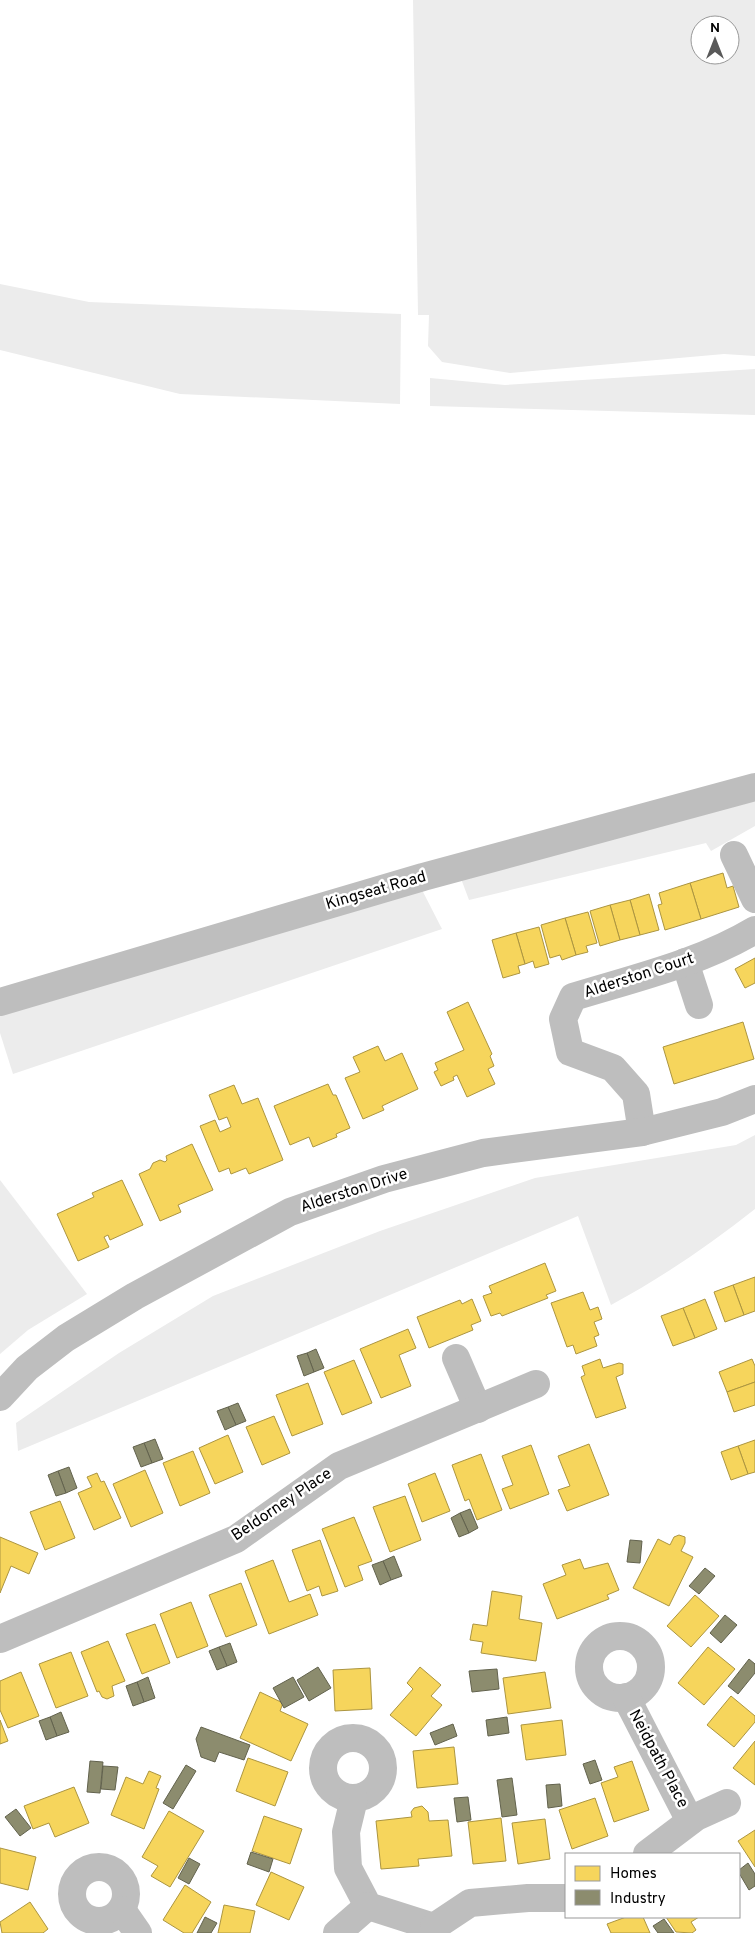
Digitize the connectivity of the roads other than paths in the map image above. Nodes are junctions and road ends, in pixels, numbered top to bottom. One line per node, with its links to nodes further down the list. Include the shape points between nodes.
1 (755, 786): 6 (street, Kingseat Road, via 423,877)
2 (734, 855): 3 (street)
3 (755, 899)
4 (755, 930): 5 (street, Alderston Court, via 732,944)
5 (685, 962): 7 (street); 9 (street, Alderston Court, via 573,997 563,1019 570,1052 614,1068 636,1094)
6 (0, 1002)
7 (699, 1005)
8 (755, 1099): 9 (street, Alderston Drive, via 722,1112)
9 (642, 1132): 12 (street, Alderston Drive, via 483,1153 384,1179 290,1212 66,1338 27,1368)
10 (456, 1358): 13 (street)
11 (536, 1384): 13 (street, Beldorney Place)
12 (0, 1397)
13 (478, 1408): 14 (street, Beldorney Place, via 339,1466 236,1539)
14 (0, 1639)
15 (626, 1697): 18 (street, Neidpath Place)
16 (354, 1799): 21 (street, via 346,1832 348,1868)
17 (727, 1803): 18 (street, Neidpath Place)
18 (690, 1821): 19 (street, Neidpath Place)
19 (648, 1853)
20 (565, 1898): 23 (street, via 470,1903)
21 (368, 1906): 23 (street); 25 (street)
22 (122, 1910): 24 (street)
23 (434, 1930)
24 (138, 1933)
25 (337, 1933)

